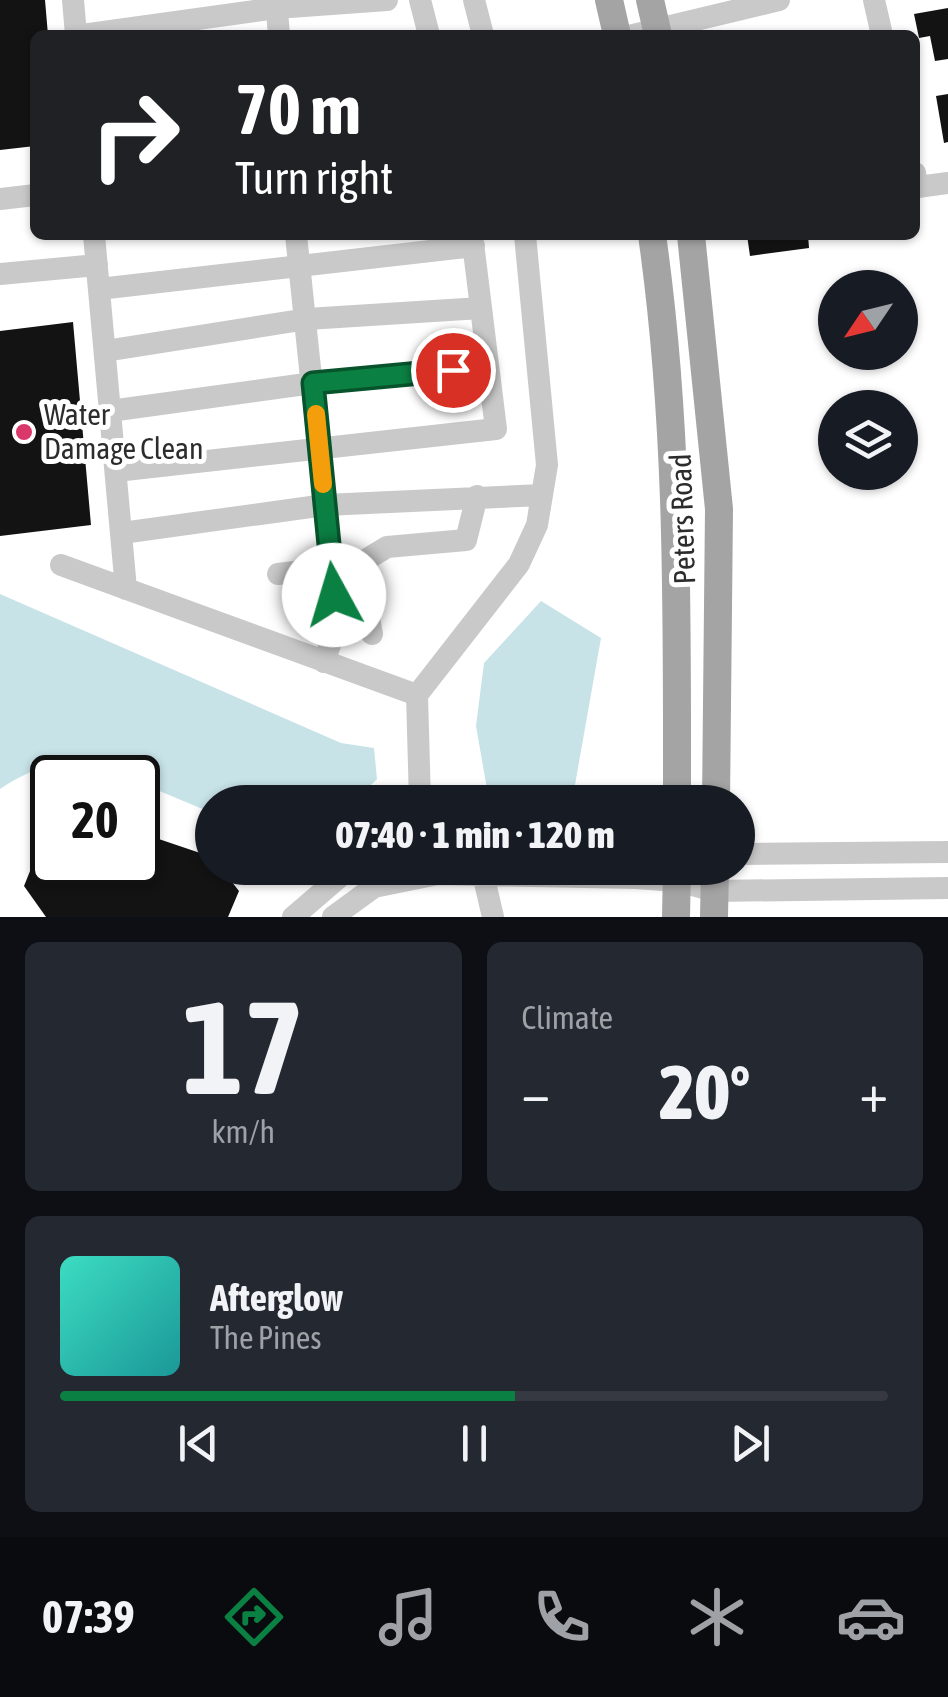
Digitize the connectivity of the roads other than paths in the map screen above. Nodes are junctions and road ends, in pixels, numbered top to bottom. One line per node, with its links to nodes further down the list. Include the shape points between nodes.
1 (73, 0): 10 (street)
2 (387, 0): 9 (street)
3 (420, 0): 13 (street)
4 (474, 0): 14 (street)
5 (608, 0): 15 (main road)
6 (650, 0): 16 (main road)
7 (779, 0): 17 (street)
8 (874, 0): 18 (street)
9 (276, 4): 11 (street); 12 (street)
10 (78, 30)
11 (111, 30)
12 (279, 30)
13 (428, 30)
14 (482, 30)
15 (616, 30)
16 (649, 30)
17 (661, 30)
18 (881, 30)
19 (920, 180): 20 (street)
20 (948, 183)
21 (30, 197): 22 (street)
22 (0, 200)
23 (94, 240): 31 (street)
24 (296, 240): 29 (street)
25 (473, 240): 29 (street); 32 (street)
26 (526, 240): 40 (street, via 548,465)
27 (653, 240): 53 (main road, Peters Road, via 677,501)
28 (692, 240): 54 (main road, Peters Road, via 719,509)
29 (298, 266): 31 (street); 33 (street)
30 (0, 274): 31 (street)
31 (98, 277): 34 (street)
32 (481, 308): 33 (street); 35 (street)
33 (306, 319): 34 (street); 36 (street)
34 (105, 351): 37 (street)
35 (488, 367): 36 (street); 38 (street, via 496,429)
36 (313, 383): 37 (street); 38 (street)
37 (110, 411): 39 (street)
38 (319, 446): 39 (street); 42 (street)
39 (116, 471): 43 (street)
40 (542, 495): 41 (street); 51 (street, via 519,564)
41 (477, 496): 42 (street); 44 (street, via 466,540 387,546)
42 (325, 504): 43 (street); 46 (street)
43 (122, 533): 48 (street)
44 (359, 564): 46 (street); 49 (street)
45 (61, 566): 48 (street)
46 (331, 566): 47 (street); 50 (street, via 336,625)
47 (278, 574)
48 (126, 589): 50 (street)
49 (372, 634)
50 (324, 662): 51 (street)
51 (417, 696): 52 (street)
52 (420, 785)
53 (677, 785)
54 (716, 785)
55 (948, 852): 56 (street)
56 (755, 854)
57 (330, 885): 63 (street)
58 (381, 885): 64 (street)
59 (493, 885): 65 (street)
60 (677, 885): 66 (main road)
61 (948, 888): 62 (street)
62 (714, 892)
63 (293, 917)
64 (333, 917)
65 (492, 917)
66 (676, 917)

